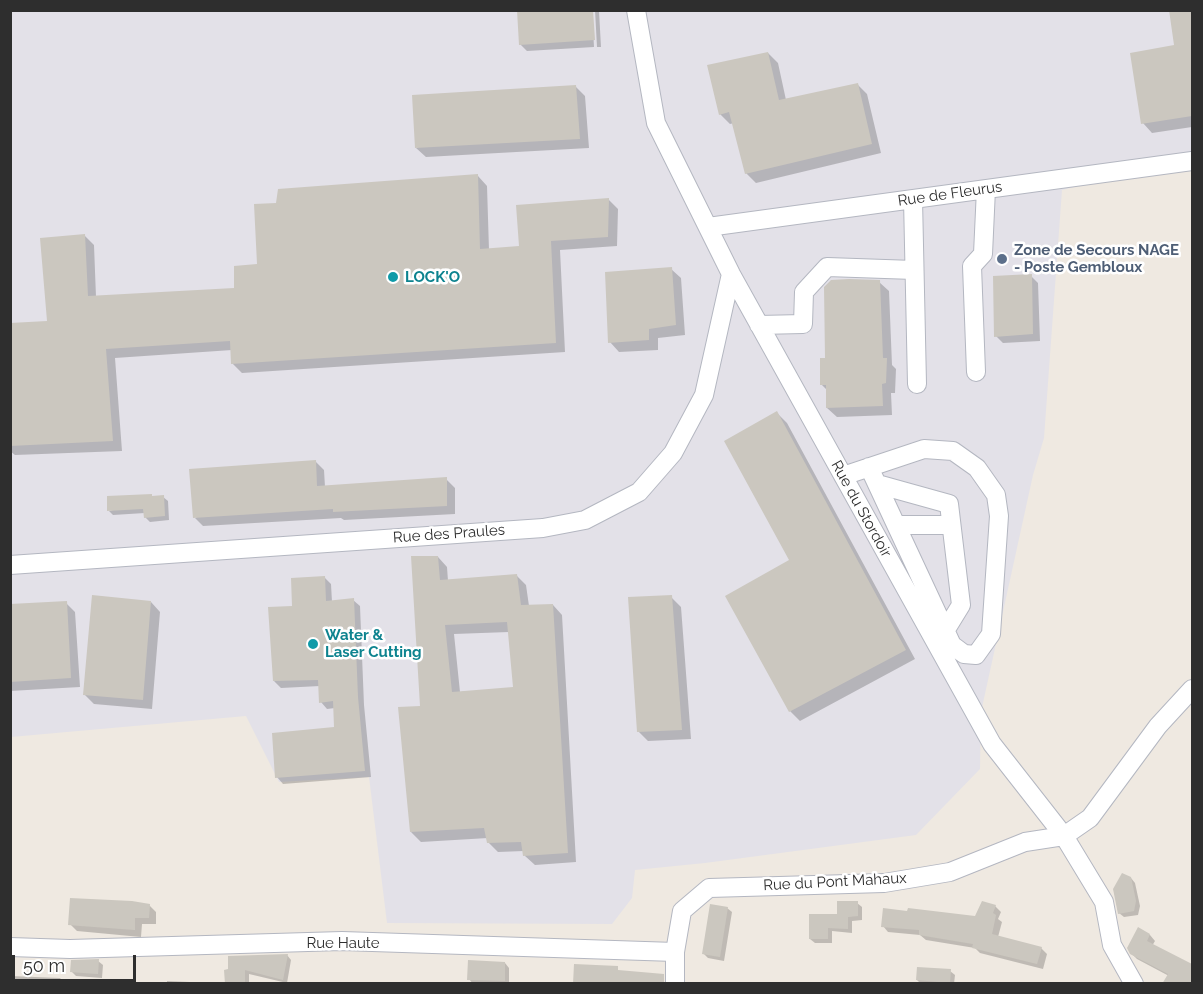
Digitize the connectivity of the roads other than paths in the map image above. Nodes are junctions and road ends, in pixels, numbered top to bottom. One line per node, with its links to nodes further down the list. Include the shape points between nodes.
1 (636, 10): 5 (street, Rue du Stordoir, via 656,123)
2 (1192, 161): 3 (street, Rue de Fleurus)
3 (986, 189): 4 (street, Rue de Fleurus); 9 (street, via 983,254 972,266)
4 (913, 199): 5 (street, Rue de Fleurus); 6 (street)
5 (708, 227): 7 (street, Rue du Stordoir)
6 (914, 270): 8 (street, via 827,267 804,292 803,324); 10 (street)
7 (731, 274): 8 (street, Rue du Stordoir); 16 (street, Rue des Praules, via 704,395 673,453 639,492 585,520 543,528)
8 (759, 325): 12 (street, Rue du Stordoir)
9 (976, 372)
10 (917, 384)
11 (869, 467): 12 (street); 13 (street); 17 (street, via 924,448 953,451 977,468 996,495 999,516 991,634 976,656 964,654 952,645)
12 (843, 476): 19 (street, Rue du Stordoir, via 992,744)
13 (877, 484): 14 (street); 15 (street, via 949,504)
14 (896, 525): 15 (street); 17 (street)
15 (951, 525): 17 (street, via 961,605)
16 (10, 565)
17 (945, 631)
18 (1192, 689): 19 (street, via 1158,726 1090,818)
19 (1064, 836): 21 (street, Rue du Pont Mahaux, via 1025,842 950,872 884,883 709,888 682,911); 23 (street, Rue du Stordoir, via 1104,902 1112,945)
20 (10, 946): 21 (street, Rue Haute, via 69,949 342,941)
21 (675, 952): 22 (street, Rue du Pont Mahaux)
22 (675, 984)
23 (1134, 984)

